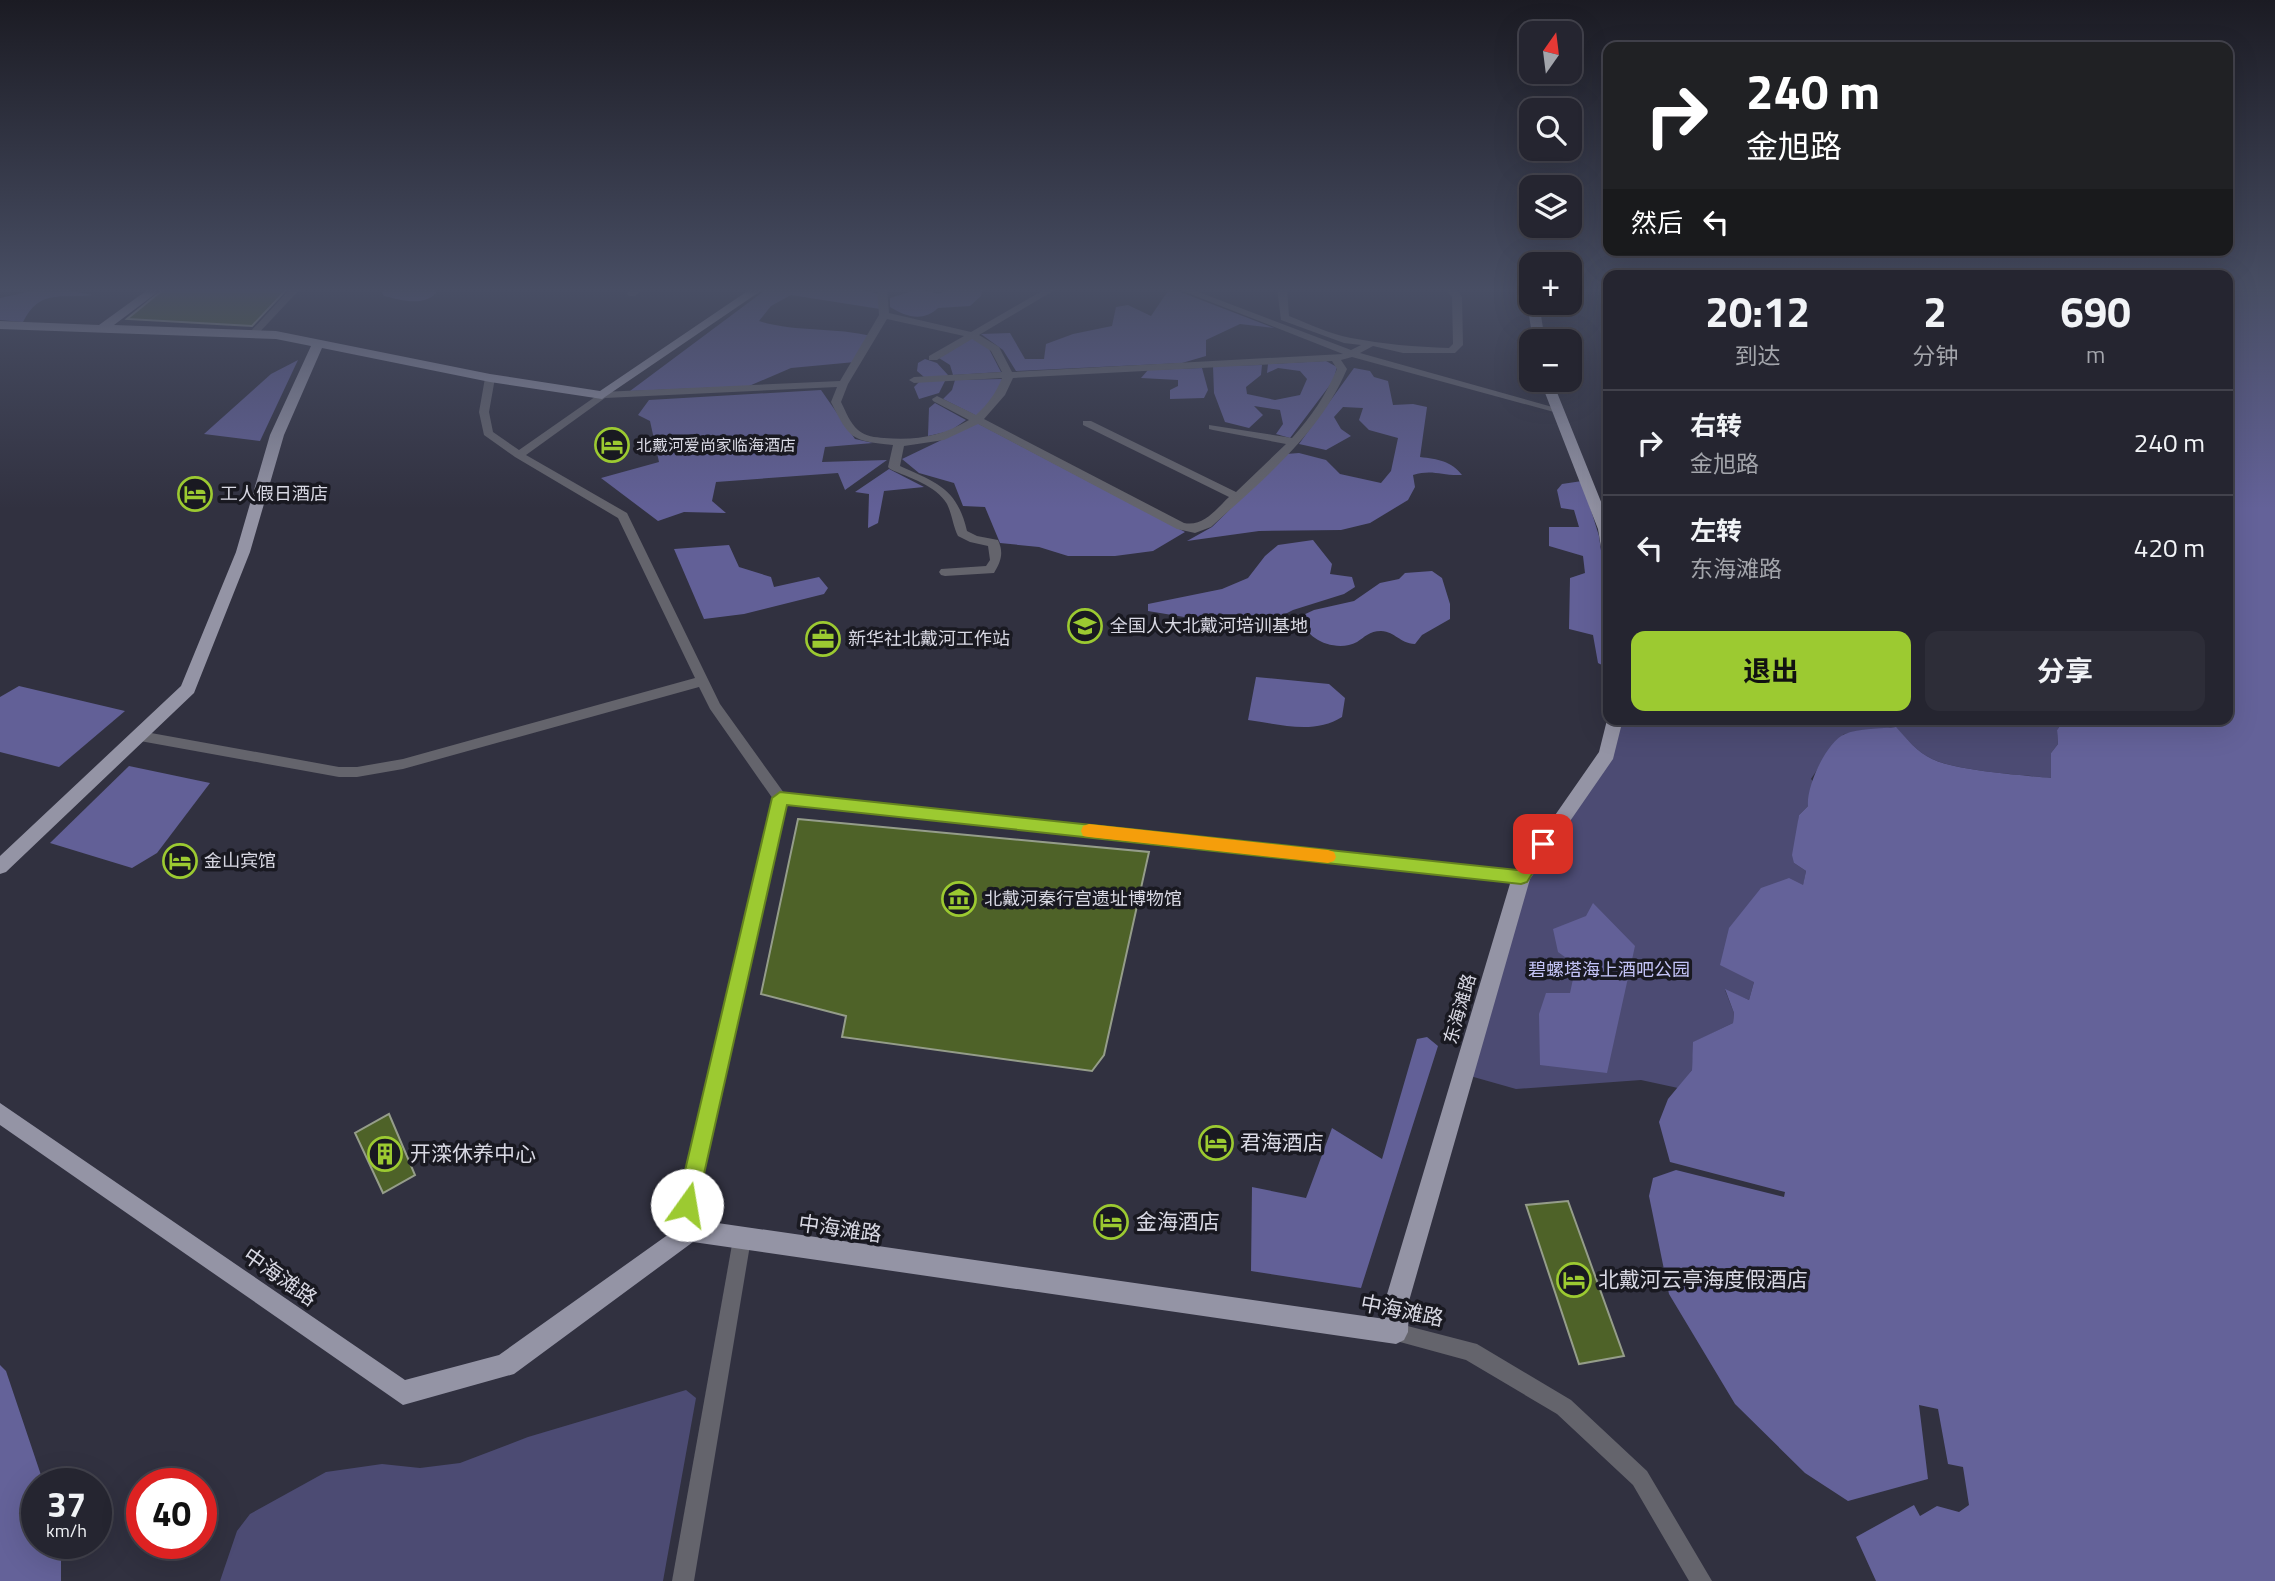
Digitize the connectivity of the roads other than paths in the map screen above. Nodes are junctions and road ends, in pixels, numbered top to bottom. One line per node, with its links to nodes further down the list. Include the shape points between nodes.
1 (309, 362): 28 (main road, via 277,435 243,552 188,689)
2 (413, 362): 10 (main road)
3 (651, 362): 14 (main road)
4 (856, 362): 12 (street)
5 (1002, 362): 9 (street)
6 (1263, 362): 9 (street)
7 (1337, 362): 20 (street, via 1342,369 1338,382)
8 (1381, 362): 16 (street)
9 (1009, 375): 11 (street); 17 (street, via 998,401)
10 (490, 378): 14 (main road); 22 (street, via 484,412 488,433)
11 (914, 380)
12 (843, 384): 14 (street); 21 (street, via 836,402 852,430 861,437)
13 (1551, 392): 16 (main road)
14 (602, 395): 22 (street)
15 (937, 398): 17 (street)
16 (1558, 410): 24 (main road)
17 (975, 420): 21 (street, via 946,436); 23 (street, via 1181,526 1195,529 1207,524)
18 (1087, 423): 23 (street)
19 (1213, 427): 20 (street)
20 (1295, 442): 23 (street)
21 (899, 444): 25 (street, via 894,467 946,492 958,509 962,533 994,543 996,560 990,570)
22 (519, 455): 26 (street, via 623,516)
23 (1236, 496)
24 (1603, 524)
25 (945, 572)
26 (702, 681): 28 (street, via 403,764 357,772); 29 (street)
27 (1614, 725): 31 (main road, 东海滩路, via 1607,754)
28 (140, 736): 30 (main road)
29 (780, 798): 31 (street); 33 (street, via 687,1205)
30 (0, 867)
31 (1521, 877): 35 (main road, 东海滩路, via 1397,1301)
32 (0, 1113): 33 (main road, 中海滩路, via 403,1393 505,1365)
33 (690, 1230): 34 (main road, 中海滩路)
34 (742, 1239): 35 (main road, 中海滩路); 36 (street)
35 (1396, 1332): 37 (street, 中海滩路, via 1470,1351 1563,1407 1640,1478)
36 (683, 1581)
37 (1701, 1581)

